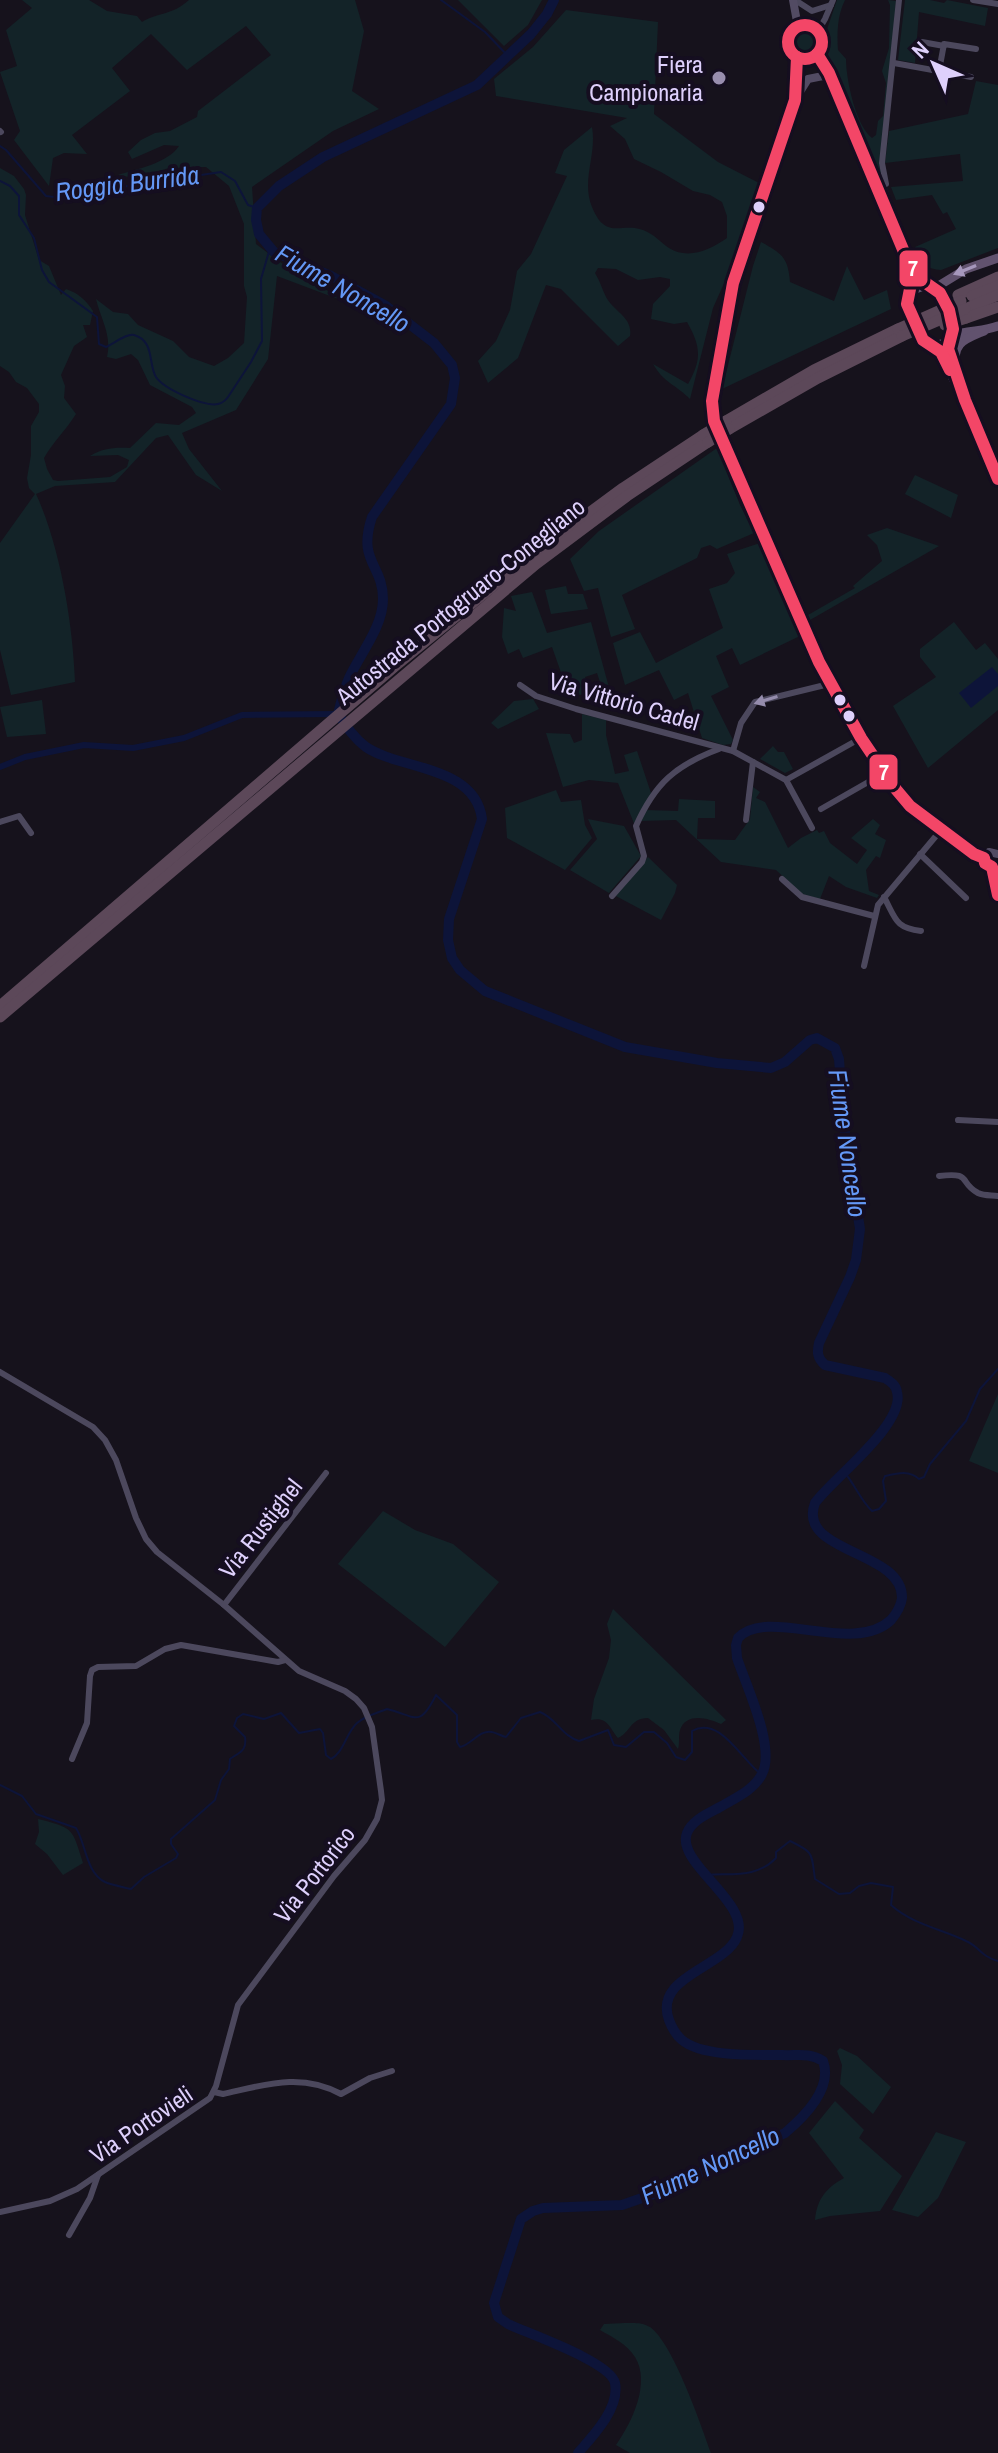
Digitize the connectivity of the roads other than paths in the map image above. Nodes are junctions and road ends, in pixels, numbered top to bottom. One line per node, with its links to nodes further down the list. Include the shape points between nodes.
1 (794, 0): 4 (street, via 812,11); 6 (street)
2 (899, 0): 13 (street)
3 (973, 0): 5 (street)
4 (832, 2): 7 (street)
5 (998, 4)
6 (798, 27): 7 (street); 12 (street, via 788,44)
7 (818, 31): 11 (street, via 822,45)
8 (922, 42): 9 (street)
9 (944, 46): 10 (street); 14 (street)
10 (976, 49)
11 (817, 54): 12 (street); 16 (street)
12 (797, 57): 17 (street)
13 (894, 63): 14 (street); 18 (street, via 882,163)
14 (939, 71): 15 (street)
15 (971, 77)
16 (833, 82): 17 (street, via 823,76 808,79); 20 (street)
17 (795, 99): 39 (street, via 733,283 713,413)
18 (886, 184)
19 (998, 258): 22 (main road, one-way to 22)
20 (907, 259): 22 (street); 24 (street)
21 (998, 277): 26 (highway)
22 (931, 286): 24 (main road); 31 (main road, via 953,320)
23 (998, 286): 26 (highway)
24 (911, 292): 32 (main road, via 907,304 926,344)
25 (998, 295): 26 (highway)
26 (962, 306): 27 (highway); 30 (highway, bridge); 30 (highway, bridge)
27 (998, 307)
28 (998, 326): 29 (main road)
29 (984, 331): 31 (main road, via 962,332); 33 (main road, via 957,346)
30 (900, 333): 35 (highway, Autostrada Portogruaro-Conegliano); 35 (highway, Autostrada Portogruaro-Conegliano, via 867,343 776,391)
31 (950, 339): 32 (main road); 33 (main road)
32 (934, 346): 34 (main road)
33 (955, 368): 34 (main road)
34 (965, 400): 37 (main road)
35 (728, 425): 63 (highway, Autostrada Portogruaro-Conegliano, bridge, via 532,561 382,677)
36 (998, 449): 37 (street)
37 (987, 453): 38 (main road)
38 (998, 479)
39 (829, 684): 41 (street); 43 (street, one-way to 43, via 755,702 741,723)
40 (520, 685): 42 (street, Via Vittorio Cadel, via 576,709)
41 (861, 738): 45 (street); 46 (street)
42 (719, 749): 43 (street, Via Vittorio Cadel); 59 (street, Via Vittorio Cadel, via 686,763 655,791 636,826 642,862)
43 (733, 751): 44 (street, Via Vittorio Cadel)
44 (753, 762): 46 (street, Via Vittorio Cadel); 48 (street)
45 (884, 773): 47 (street); 51 (street, via 910,806)
46 (786, 780): 50 (street)
47 (821, 809)
48 (746, 820)
49 (0, 822): 52 (street, via 19,816)
50 (812, 828)
51 (941, 830): 53 (street); 55 (street)
52 (31, 833)
53 (920, 854): 60 (street); 61 (street)
54 (998, 854): 55 (street, via 989,852)
55 (984, 858): 56 (street, via 987,865)
56 (995, 865): 58 (street)
57 (782, 879): 62 (street, via 802,897)
58 (998, 895)
59 (612, 896)
60 (884, 897): 62 (street); 64 (street, via 900,926)
61 (966, 898)
62 (874, 916): 65 (street)
63 (98, 928): 66 (highway, Autostrada Portogruaro-Conegliano); 67 (highway, Autostrada Portogruaro-Conegliano)
64 (921, 931)
65 (864, 966)
66 (0, 1006)
67 (0, 1017)
68 (958, 1120): 69 (street)
69 (998, 1122)
70 (939, 1176): 71 (street, via 957,1174 978,1193)
71 (998, 1196)
72 (0, 1372): 74 (street, Via Rustighel, via 93,1427 116,1460 146,1539)
73 (326, 1473): 74 (street, Via Rustighel)
74 (224, 1605): 75 (street, Via Rustighel)
75 (285, 1660): 76 (street, via 181,1645 136,1666 98,1667 90,1676 87,1723); 78 (street, Via Portorico, via 356,1699 368,1717 382,1800 365,1840 238,2005)
76 (72, 1759)
77 (392, 2071): 78 (street, Via Portovieli, via 341,2094 292,2080)
78 (214, 2092): 79 (street, Via Portovieli)
79 (98, 2175): 80 (street, Via Portovieli); 81 (street)
80 (77, 2189): 81 (street); 82 (street, Via Portovieli)
81 (89, 2200): 83 (street)
82 (0, 2212)
83 (69, 2235)

